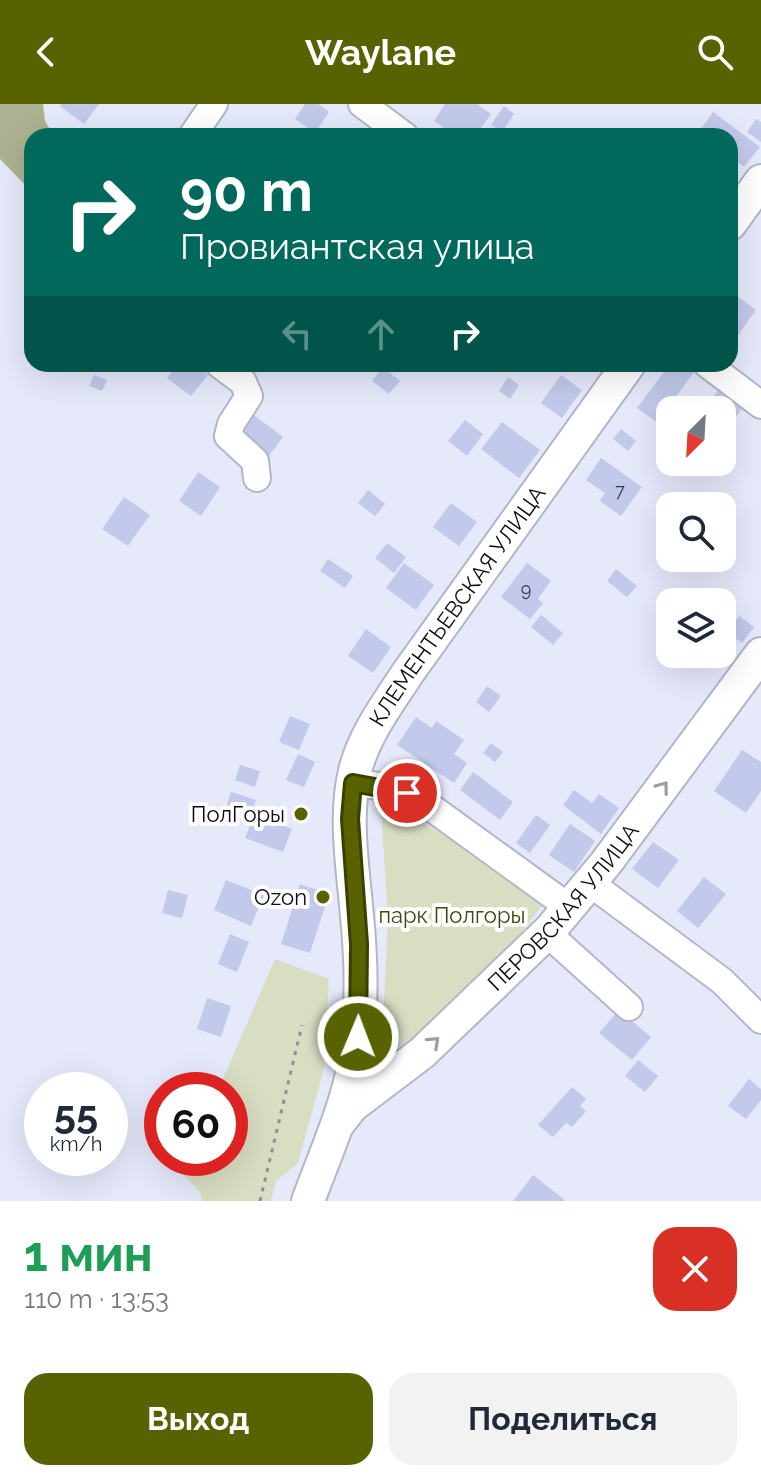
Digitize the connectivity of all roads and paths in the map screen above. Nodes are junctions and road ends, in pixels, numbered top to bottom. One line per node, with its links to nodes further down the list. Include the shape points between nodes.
1 (214, 104): 3 (street)
2 (362, 104): 4 (street)
3 (198, 128)
4 (394, 128)
5 (761, 181): 6 (main road)
6 (738, 213)
7 (230, 372): 11 (street, via 243,382 249,396 228,436 255,461)
8 (623, 372): 13 (main road, КЛЕМЕНТЬЕВСКАЯ УЛИЦА, via 407,674 367,738)
9 (718, 372): 10 (street)
10 (761, 405)
11 (257, 478)
12 (761, 654): 14 (main road, ПЕРОВСКАЯ УЛИЦА, one-way to 12)
13 (353, 783): 15 (street, via 418,798); 20 (main road, КЛЕМЕНТЬЕВСКАЯ УЛИЦА, via 358,1037)
14 (590, 883): 15 (main road, ПЕРОВСКАЯ УЛИЦА); 18 (street, via 722,981)
15 (570, 908): 16 (main road, ПЕРОВСКАЯ УЛИЦА)
16 (547, 933): 17 (street); 20 (main road, ПЕРОВСКАЯ УЛИЦА, one-way to 16, via 352,1106 412,1062)
17 (629, 1007)
18 (761, 1020)
19 (302, 1025): 21 (path)
20 (334, 1130): 22 (main road, КЛЕМЕНТЬЕВСКАЯ УЛИЦА)
21 (260, 1201)
22 (308, 1201)

